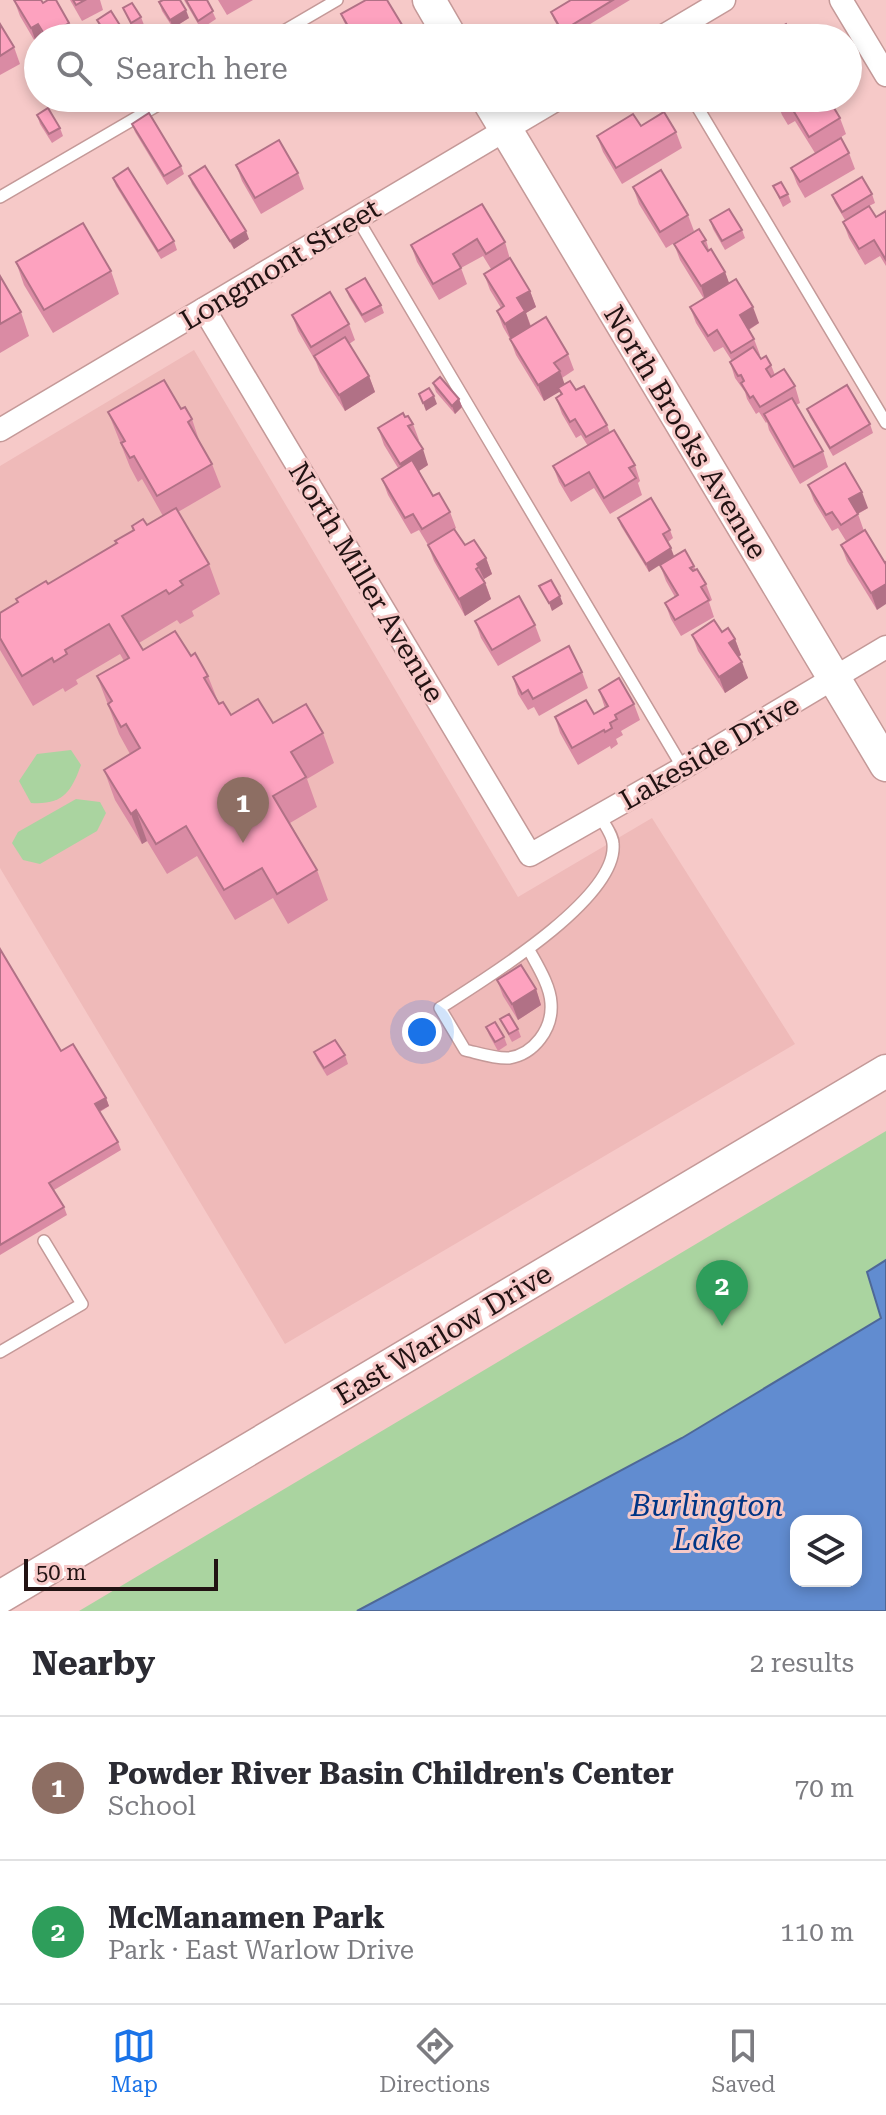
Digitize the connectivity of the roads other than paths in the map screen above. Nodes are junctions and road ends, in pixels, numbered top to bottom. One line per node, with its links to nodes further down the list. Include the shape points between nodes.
1 (337, 0): 5 (lane)
2 (429, 0): 6 (street)
3 (724, 0): 7 (street)
4 (841, 0): 8 (street)
5 (296, 24)
6 (443, 24)
7 (684, 24)
8 (855, 24)
9 (862, 35): 10 (street)
10 (886, 75)
11 (146, 112): 16 (lane)
12 (495, 112): 15 (street, North Brooks Avenue)
13 (536, 112): 15 (street, Longmont Street)
14 (700, 112): 19 (lane)
15 (506, 130): 17 (street, Longmont Street); 22 (street, North Brooks Avenue)
16 (0, 197)
17 (357, 218): 18 (street, Longmont Street); 24 (lane)
18 (204, 309): 20 (street, Longmont Street); 26 (street, North Miller Avenue)
19 (886, 423)
20 (0, 430)
21 (886, 647): 22 (street, Lakeside Drive)
22 (834, 678): 23 (street, North Brooks Avenue); 24 (street, Lakeside Drive)
23 (886, 765)
24 (683, 768): 25 (street, Lakeside Drive)
25 (600, 816): 26 (street, Lakeside Drive); 27 (lane, via 613,843 608,872)
26 (530, 855)
27 (529, 950): 27 (lane, via 440,1008 465,1050 506,1058 530,1052 546,1030 551,1003)
28 (886, 1071): 31 (street, East Warlow Drive)
29 (44, 1241): 30 (lane, via 82,1304)
30 (0, 1352)
31 (0, 1597)

